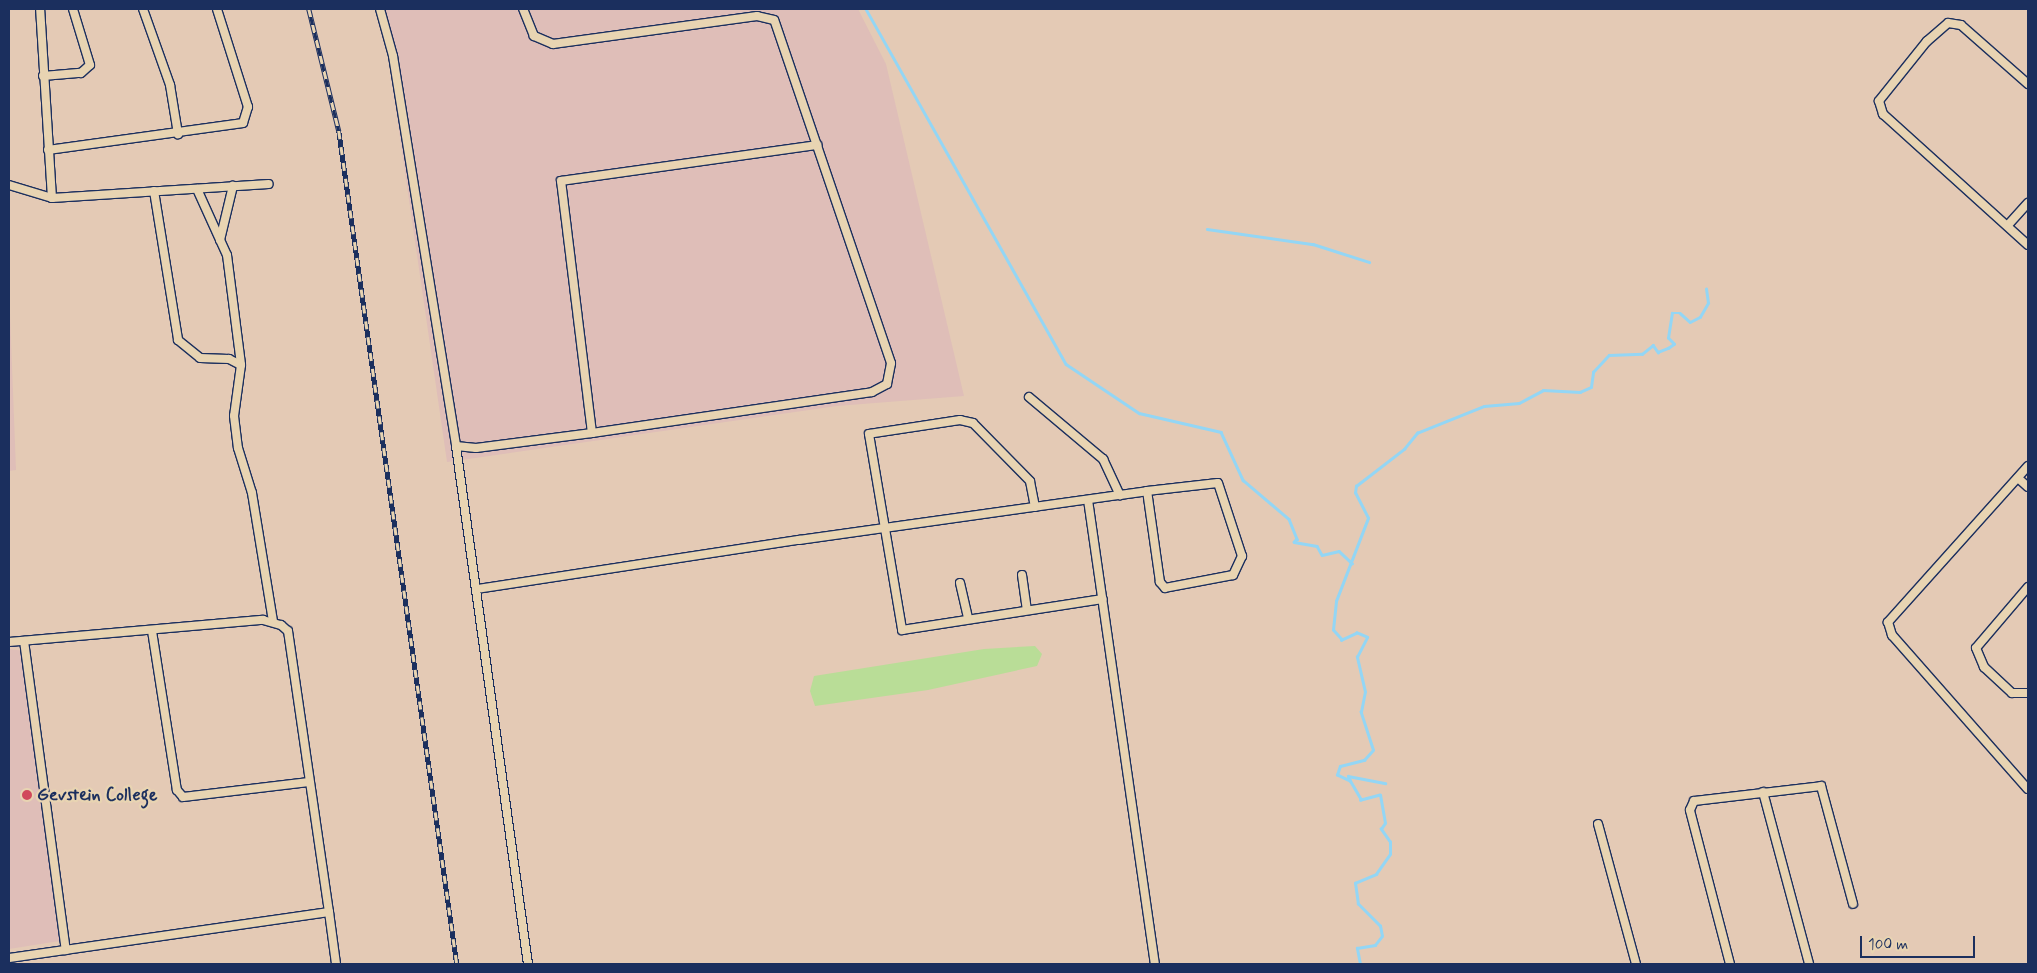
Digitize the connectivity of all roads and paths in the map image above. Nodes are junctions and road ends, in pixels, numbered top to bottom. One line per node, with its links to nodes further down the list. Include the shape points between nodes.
1 (40, 9): 7 (street)
2 (73, 9): 7 (street, via 90,65 80,73)
3 (143, 9): 9 (street, via 170,85)
4 (217, 9): 9 (street, via 248,107 243,123)
5 (380, 9): 25 (street, via 393,56)
6 (523, 9): 10 (street, via 534,36 554,44 767,17 779,29)
7 (43, 76): 11 (street)
8 (2028, 84): 19 (street, via 1962,25 1948,23 1926,41 1879,101 1883,114)
9 (178, 134): 11 (street)
10 (818, 144): 24 (street, via 561,181); 24 (street, via 892,363 887,384 872,392)
11 (48, 150): 17 (street)
12 (269, 184): 14 (street)
13 (9, 185): 17 (street)
14 (233, 186): 15 (street); 20 (street)
15 (197, 188): 16 (street); 20 (street)
16 (154, 192): 17 (street); 22 (street, via 178,340 200,358 228,359)
17 (52, 198)
18 (2028, 204): 19 (street)
19 (2008, 226): 21 (street)
20 (220, 240): 22 (street, via 227,255)
21 (2028, 245)
22 (241, 365): 41 (street, via 234,416 238,448 252,493)
23 (1029, 397): 30 (street, via 1103,459)
24 (592, 433): 25 (street, via 476,448)
25 (456, 446): 37 (street)
26 (2028, 466): 27 (street)
27 (2018, 478): 28 (street); 47 (street, via 1888,622 1892,635)
28 (2028, 487)
29 (1146, 491): 29 (street, via 1218,483 1242,556 1234,575 1165,588 1160,582); 30 (street)
30 (1120, 495): 31 (street)
31 (1088, 500): 32 (street); 38 (street)
32 (1035, 507): 33 (street); 33 (street, via 1030,481 972,423 960,420 875,431 868,440)
33 (884, 528): 37 (street); 40 (street, via 902,630)
34 (1022, 575): 39 (street)
35 (960, 583): 40 (street)
36 (2028, 587): 45 (street, via 1976,648 1984,666 2012,693)
37 (476, 589): 55 (street)
38 (1103, 599): 39 (street); 56 (street)
39 (1027, 610): 40 (street)
40 (968, 619)
41 (274, 621): 42 (street); 46 (street, via 288,631)
42 (152, 631): 43 (street); 46 (street, via 177,790 184,797)
43 (24, 641): 44 (street); 52 (street)
44 (9, 642)
45 (2028, 693)
46 (309, 782): 51 (street)
47 (2028, 789)
48 (1763, 792): 50 (street, via 1816,785 1826,791); 58 (street, via 1691,804); 59 (street)
49 (1598, 824): 57 (street)
50 (1853, 904)
51 (329, 912): 52 (street); 54 (street)
52 (66, 950): 53 (street)
53 (10, 960)
54 (336, 964)
55 (528, 964)
56 (1155, 964)
57 (1636, 964)
58 (1730, 964)
59 (1809, 964)

